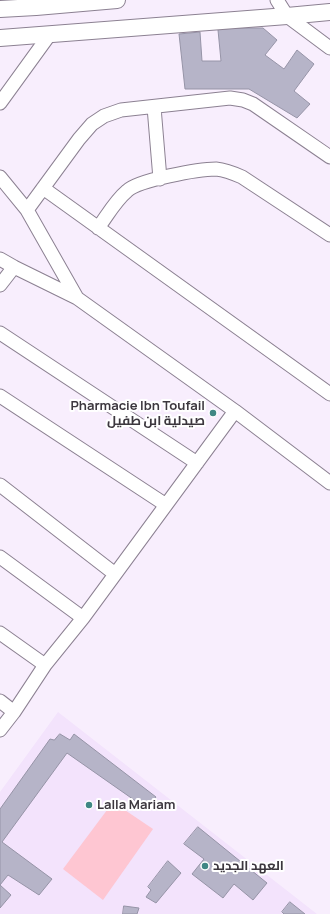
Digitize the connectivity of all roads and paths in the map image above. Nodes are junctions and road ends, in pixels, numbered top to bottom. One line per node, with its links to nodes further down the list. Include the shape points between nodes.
1 (117, 0): 3 (street)
2 (277, 0): 6 (street)
3 (34, 4): 4 (street)
4 (0, 9)
5 (330, 12): 6 (street)
6 (287, 16): 7 (street); 9 (street)
7 (50, 34): 8 (street); 10 (street)
8 (0, 38)
9 (330, 48)
10 (0, 103)
11 (154, 107): 12 (street, via 230,98 243,100 253,104); 14 (street); 15 (street, via 121,110 92,124)
12 (330, 157)
13 (0, 176): 16 (street)
14 (160, 179): 17 (street, via 137,184 127,190); 18 (street, via 199,170 230,171)
15 (43, 188): 16 (street); 17 (street)
16 (27, 210): 22 (street)
17 (98, 228): 24 (street)
18 (330, 235)
19 (0, 259): 20 (street)
20 (14, 267): 21 (street); 22 (street)
21 (0, 285)
22 (77, 298): 26 (street)
23 (0, 333): 27 (street)
24 (330, 394)
25 (0, 396): 30 (street)
26 (235, 412): 27 (street); 28 (street)
27 (197, 463): 30 (street)
28 (330, 482)
29 (0, 485): 32 (street)
30 (166, 505): 32 (street)
31 (0, 557): 33 (street)
32 (115, 574): 33 (street)
33 (83, 618): 35 (street)
34 (0, 633): 35 (street)
35 (45, 665): 37 (street)
36 (0, 701): 37 (street)
37 (14, 712): 38 (street)
38 (0, 730)

